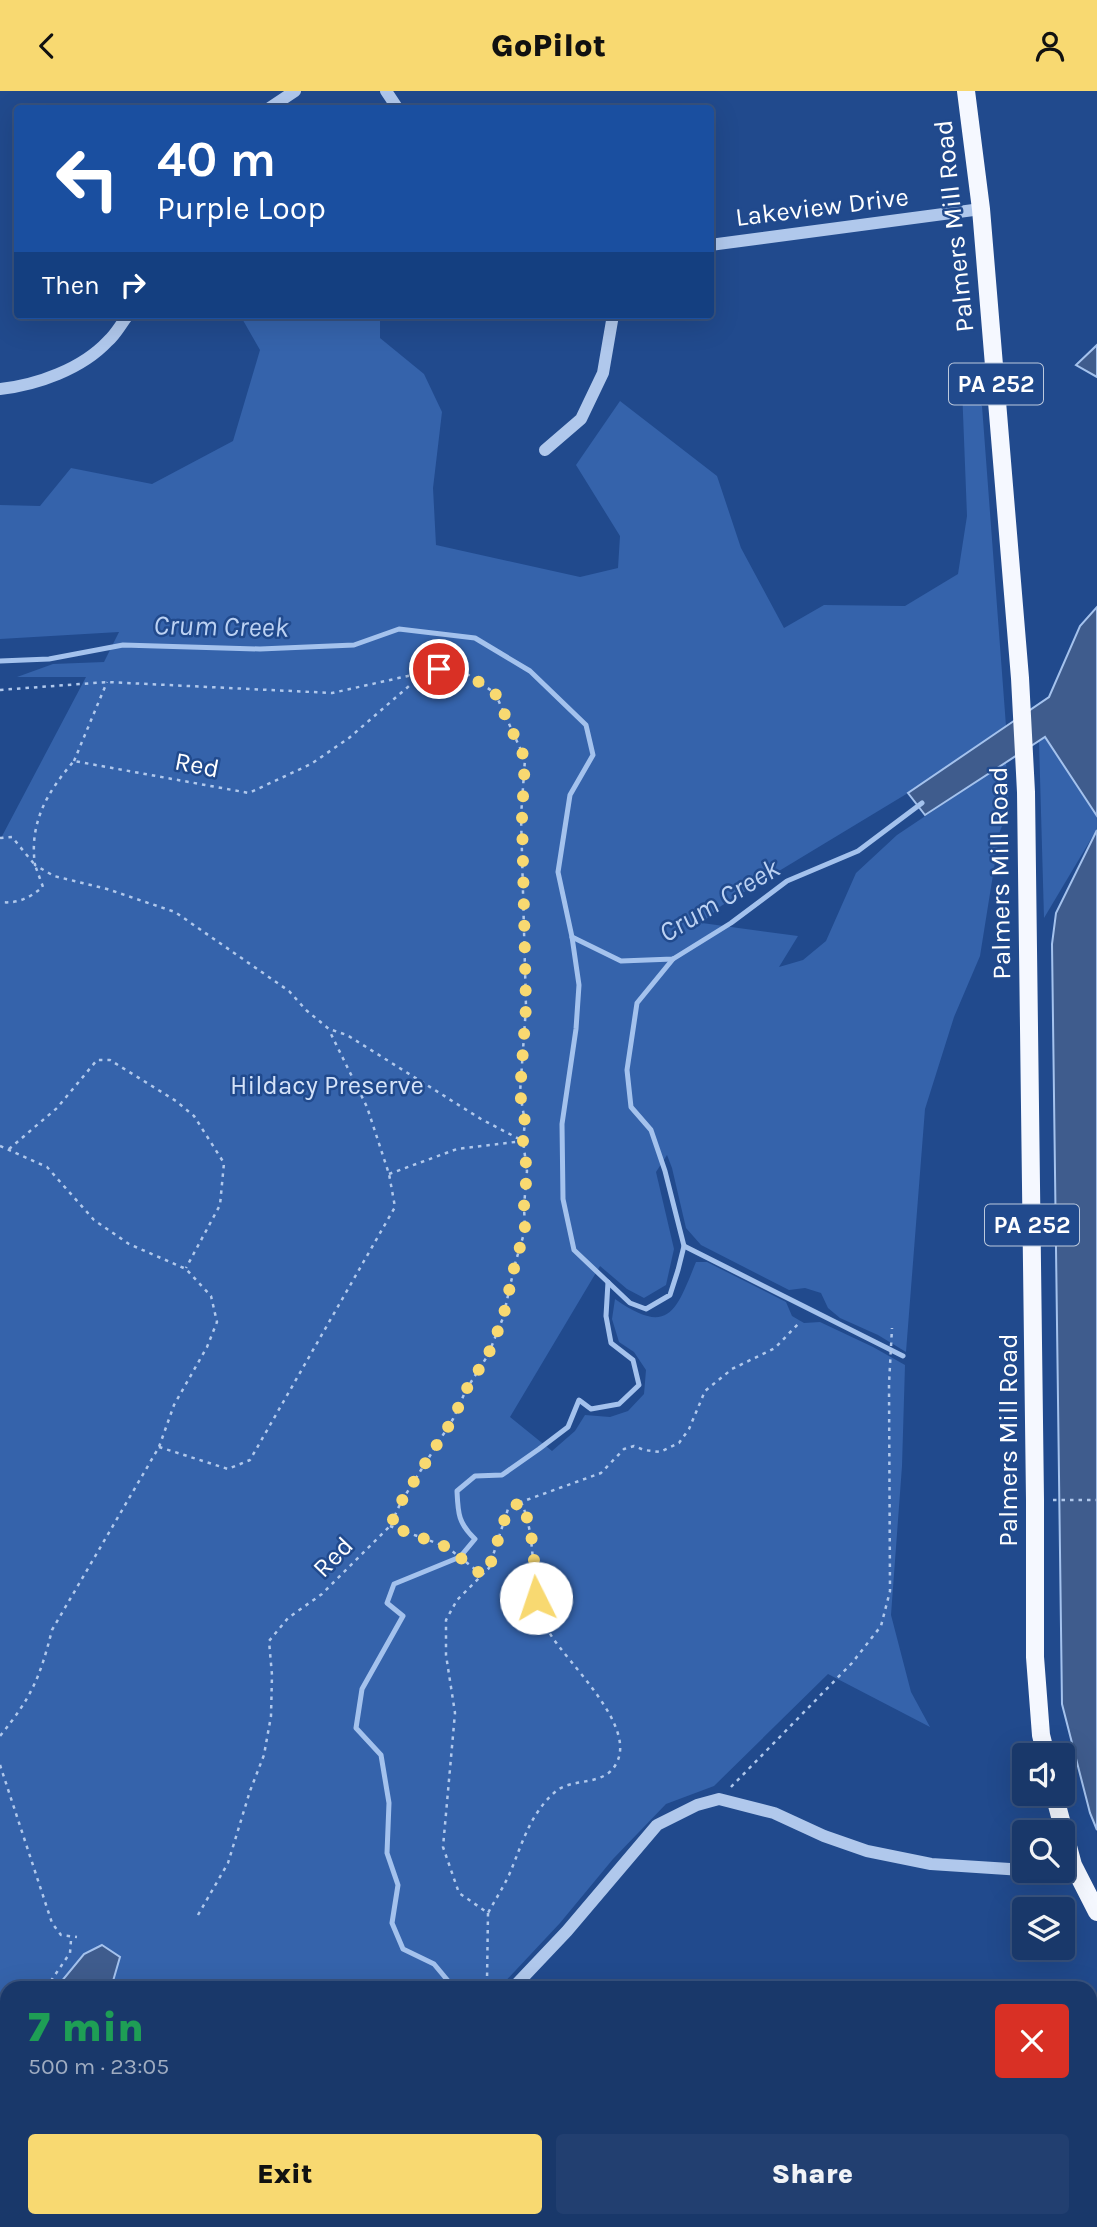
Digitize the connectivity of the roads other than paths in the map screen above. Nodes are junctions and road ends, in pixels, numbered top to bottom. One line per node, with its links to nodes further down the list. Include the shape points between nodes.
1 (295, 91): 3 (street)
2 (966, 91): 4 (main road, Palmers Mill Road / PA 252)
3 (274, 105)
4 (981, 209): 5 (street, Lakeview Drive); 10 (main road, Palmers Mill Road / PA 252, via 1026,792 1035,1657)
5 (714, 244)
6 (125, 319): 8 (street, via 108,342 69,370)
7 (612, 319): 9 (street, via 603,373 581,419)
8 (0, 389)
9 (545, 450)
10 (1043, 1743)
11 (1012, 1869): 14 (street, via 931,1864 867,1851 774,1814 719,1799 657,1825)
12 (1075, 1878): 13 (main road)
13 (1097, 1912)
14 (520, 1981)

